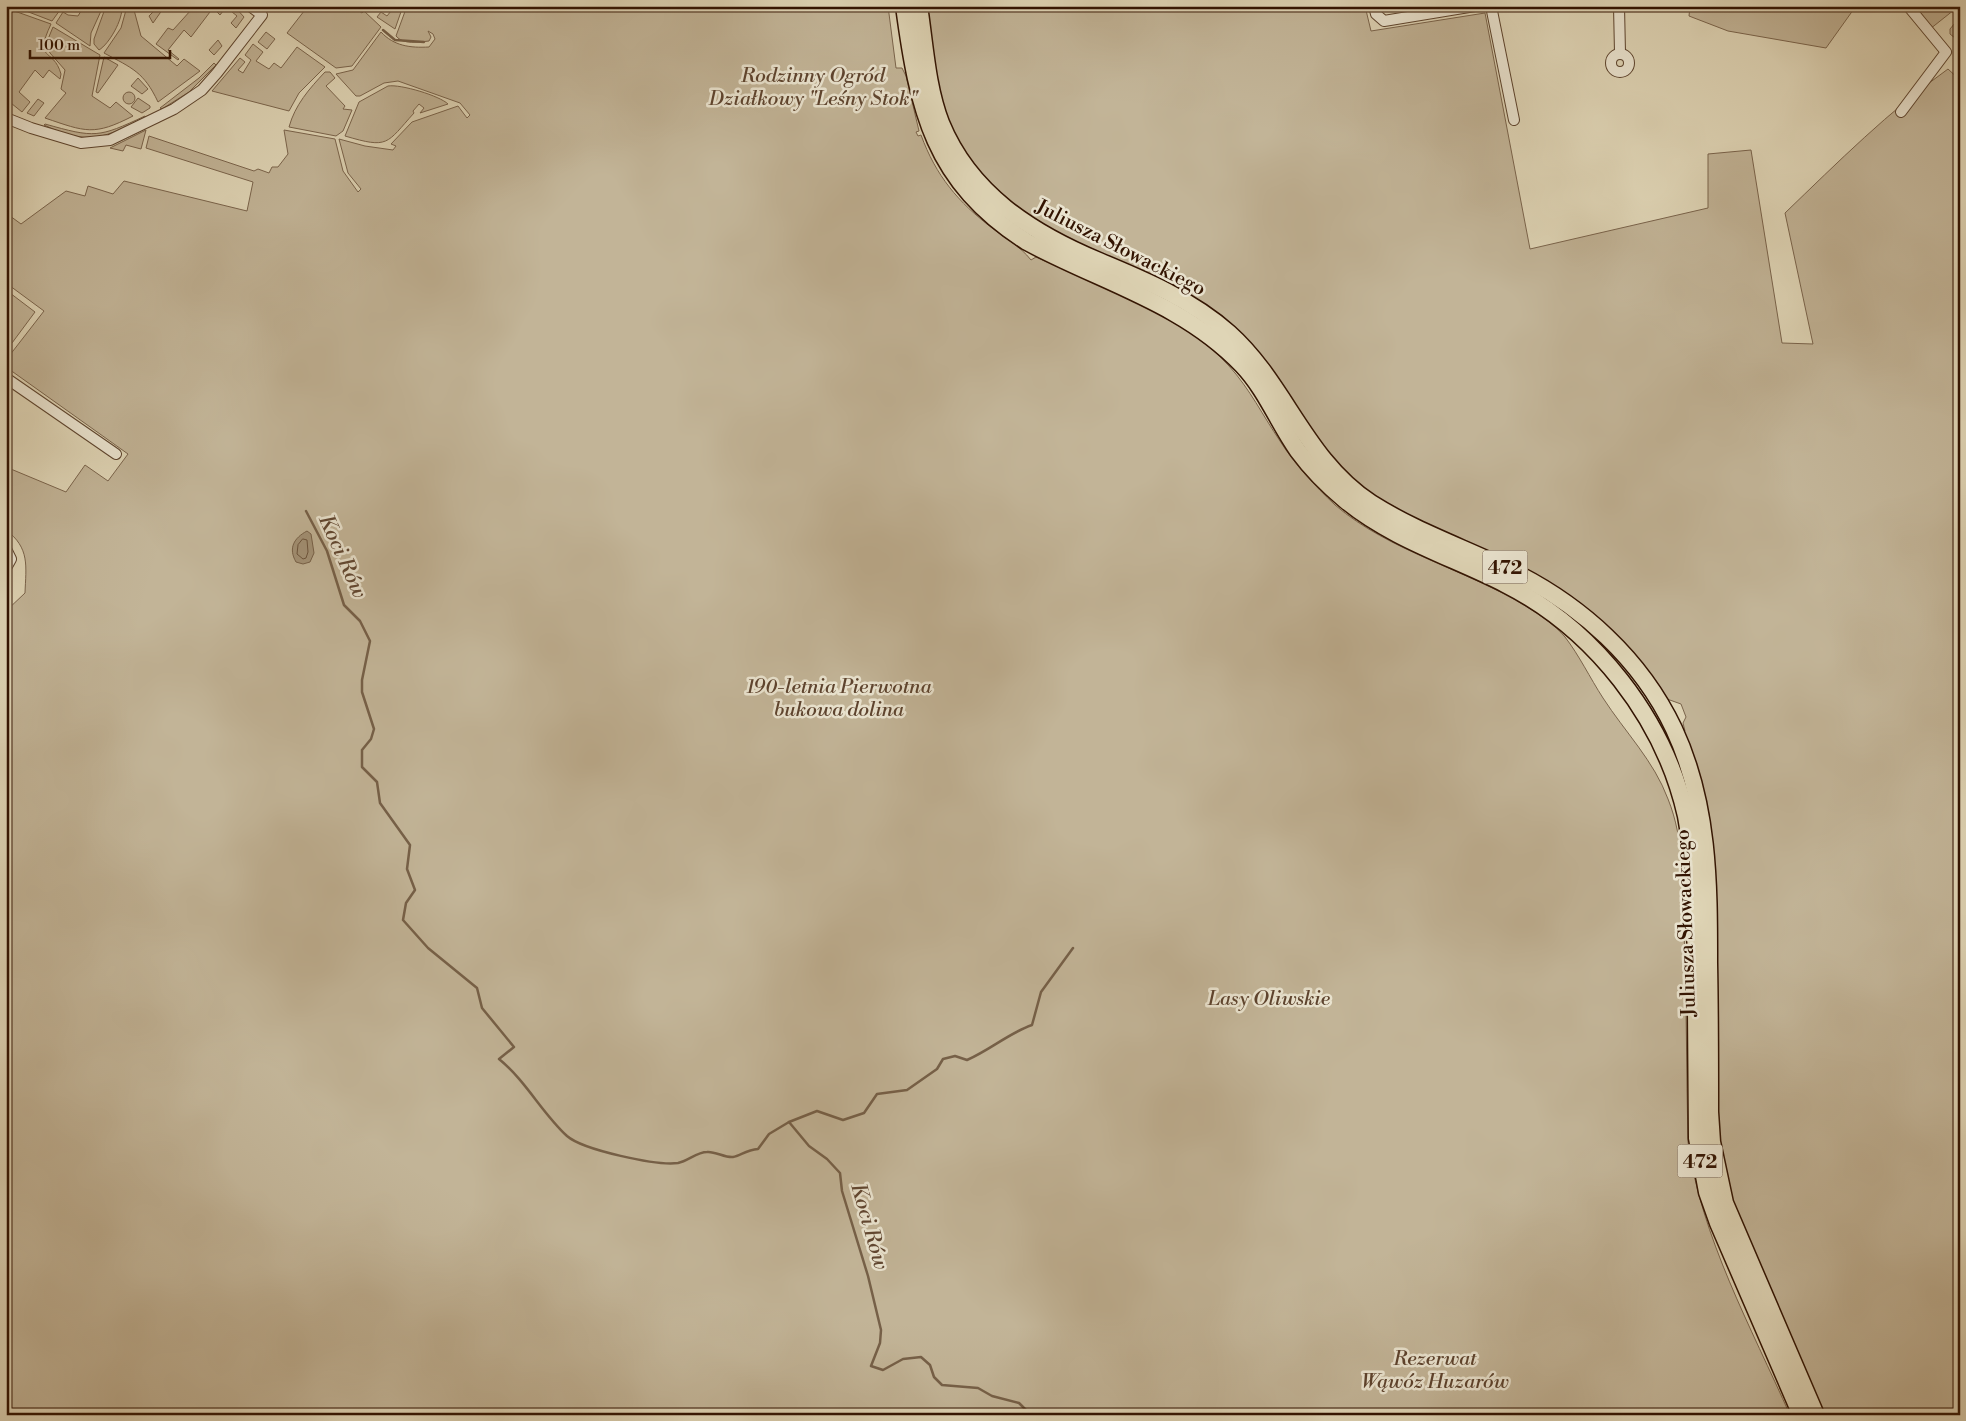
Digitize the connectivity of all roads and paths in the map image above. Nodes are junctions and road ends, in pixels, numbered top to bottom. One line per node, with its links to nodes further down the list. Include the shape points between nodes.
1 (250, 6): 11 (street, via 262,15 202,90 120,136 102,142 81,143)
2 (904, 6): 17 (main road, Juliusza Słowackiego / 472, via 920,101 932,136 950,168 977,203 1027,242 1156,302 1207,332 1244,366 1297,450 1319,478 1348,502 1402,536 1509,586 1540,605 1593,649 1633,697 1668,761 1691,845 1695,884 1697,1138 1700,1165 1718,1223)
3 (919, 6): 17 (main road, Juliusza Słowackiego / 472, via 927,67 940,120 961,161 993,199 1053,240 1155,286 1209,316 1262,367 1323,460 1349,486 1400,519 1511,570 1553,594 1609,639 1650,688 1686,757 1698,793 1709,888 1712,1142 1725,1203)
4 (1374, 6): 5 (street, via 1376,14 1384,21)
5 (1475, 6)
6 (1491, 6): 12 (street)
7 (1619, 6): 9 (street)
8 (1908, 6): 10 (street, via 1946,52)
9 (1620, 54)
10 (1900, 112)
11 (6, 118)
12 (1514, 120)
13 (6, 378): 14 (street)
14 (116, 454)
15 (6, 549): 16 (street, via 10,559)
16 (6, 568)
17 (1771, 1330): 18 (main road, Juliusza Słowackiego / 472)
18 (1791, 1375): 19 (main road, Juliusza Słowackiego / 472); 20 (main road, Juliusza Słowackiego / 472)
19 (1800, 1415)
20 (1816, 1415)

